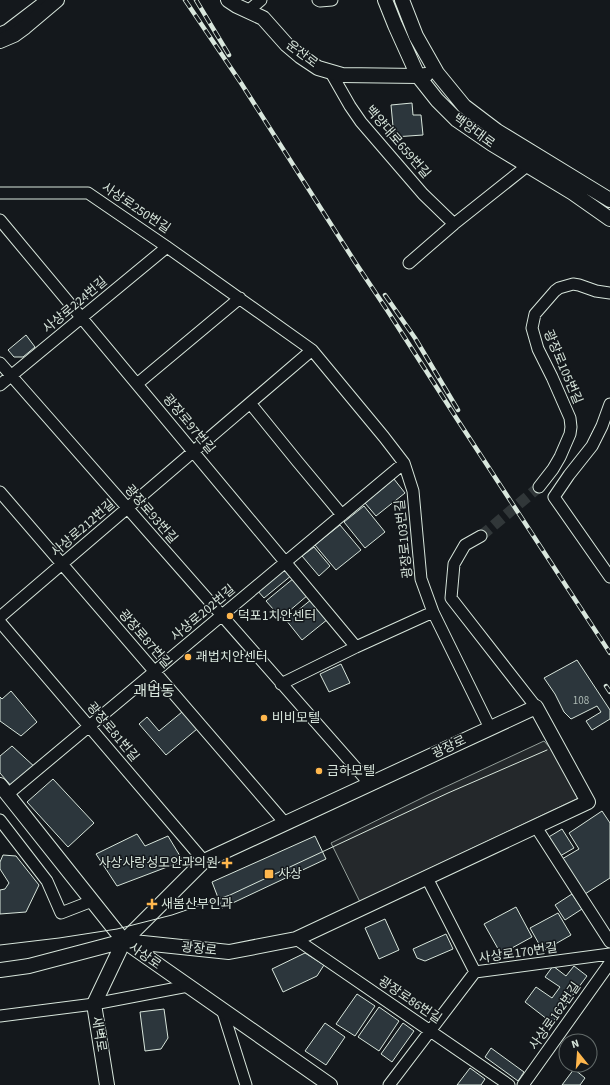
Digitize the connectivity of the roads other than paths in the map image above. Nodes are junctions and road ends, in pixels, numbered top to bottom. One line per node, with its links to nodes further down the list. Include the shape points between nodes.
1 (46, 0): 10 (street)
2 (57, 0): 11 (main road, via 14,35)
3 (228, 0): 9 (main road, 운산로)
4 (261, 0): 9 (street)
5 (318, 0): 6 (street)
6 (332, 0)
7 (385, 0): 14 (main road, 백양대로)
8 (402, 0): 13 (main road, 백양대로, via 416,36)
9 (248, 11): 12 (main road, 운산로, via 263,18 300,56 318,68)
10 (0, 33)
11 (0, 41)
12 (330, 71): 14 (main road, 운산로, via 342,75); 20 (street, 백양대로659번길, via 361,122 423,194)
13 (437, 74): 14 (main road, 운산로); 17 (main road, 백양대로, via 464,106 497,130)
14 (418, 76): 15 (main road, 백양대로, via 457,120)
15 (528, 166): 18 (main road, 백양대로); 20 (street)
16 (0, 193): 21 (street, 사상로250번길, via 88,193)
17 (610, 200)
18 (610, 219)
19 (0, 221): 25 (street, 광장로97번길)
20 (454, 224): 22 (street)
21 (168, 247): 24 (street, 사상로250번길); 25 (street, 사상로224번길)
22 (409, 263)
23 (610, 293): 35 (street, 광장로105번길, via 573,284 555,291 535,314 532,328 538,349 570,418 571,428 560,457)
24 (240, 298): 26 (street, 사상로250번길); 29 (street)
25 (82, 318): 28 (street, 사상로224번길); 29 (street, 광장로97번길)
26 (312, 350): 31 (street, 사상로212번길); 34 (street, 사상로250번길)
27 (0, 363): 28 (street, 광장로93번길)
28 (11, 376): 30 (street, 사상로224번길); 37 (street, 광장로93번길)
29 (137, 384): 33 (street, 광장로97번길)
30 (0, 385)
31 (250, 403): 33 (street, 사상로212번길); 38 (street)
32 (610, 404): 42 (street, via 592,446 554,497)
33 (193, 452): 37 (street, 사상로212번길); 40 (street, 광장로97번길)
34 (404, 463): 38 (street, 사상로202번길); 43 (street, 광장로103번길, via 413,491 422,579)
35 (540, 487)
36 (0, 492): 41 (street, 광장로87번길)
37 (127, 508): 41 (street, 사상로212번길); 44 (street, 광장로93번길)
38 (342, 515): 40 (street, 사상로202번길)
39 (481, 536): 50 (street, via 465,545 454,564 451,598)
40 (286, 562): 44 (street, 사상로202번길); 47 (street, 광장로97번길)
41 (62, 564): 45 (street, 사상로212번길); 48 (street, 광장로87번길)
42 (610, 577)
43 (433, 612): 47 (street); 52 (street, 광장로103번길)
44 (222, 616): 48 (street, 사상로202번길); 49 (street, 광장로93번길)
45 (0, 617)
46 (0, 622): 51 (street, 광장로81번길)
47 (356, 646): 49 (street)
48 (155, 672): 51 (street, 사상로202번길); 56 (street, 광장로87번길)
49 (281, 684): 53 (street, 광장로93번길)
50 (536, 706): 52 (main road, 광장로); 57 (main road, 광장로, via 588,802)
51 (89, 726): 54 (street, 사상로202번길); 58 (street, 광장로81번길)
52 (490, 728): 53 (main road, 광장로)
53 (370, 784): 56 (main road, 광장로)
54 (4, 789): 60 (main road, 사상로)
55 (0, 820): 60 (street, via 47,881 61,912)
56 (285, 823): 58 (main road, 광장로)
57 (536, 827): 59 (main road, 광장로); 63 (street)
58 (204, 861): 62 (main road, 광장로)
59 (427, 878): 61 (main road, 광장로); 67 (street)
60 (92, 900): 62 (main road, 사상로)
61 (296, 939): 62 (main road, 광장로, via 229,952); 72 (street, 광장로86번길)
62 (124, 941): 66 (main road, 광장로, via 29,966); 68 (main road, 사상로); 69 (main road, 새벽로)
63 (610, 942)
64 (610, 954): 67 (street, 사상로170번길)
65 (610, 963): 78 (street, 사상로162번길)
66 (0, 970)
67 (475, 972): 72 (street, 사상로170번길)
68 (188, 986): 69 (street); 70 (main road, 사상로)
69 (94, 1004): 71 (street); 73 (main road, 새벽로)
70 (222, 1009): 74 (street); 75 (main road, 사상로)
71 (0, 1016)
72 (430, 1031): 76 (street, 사상로170번길); 77 (street, 광장로86번길)
73 (107, 1085)
74 (246, 1085)
75 (330, 1085)
76 (389, 1085)
77 (509, 1085)
78 (523, 1085)

